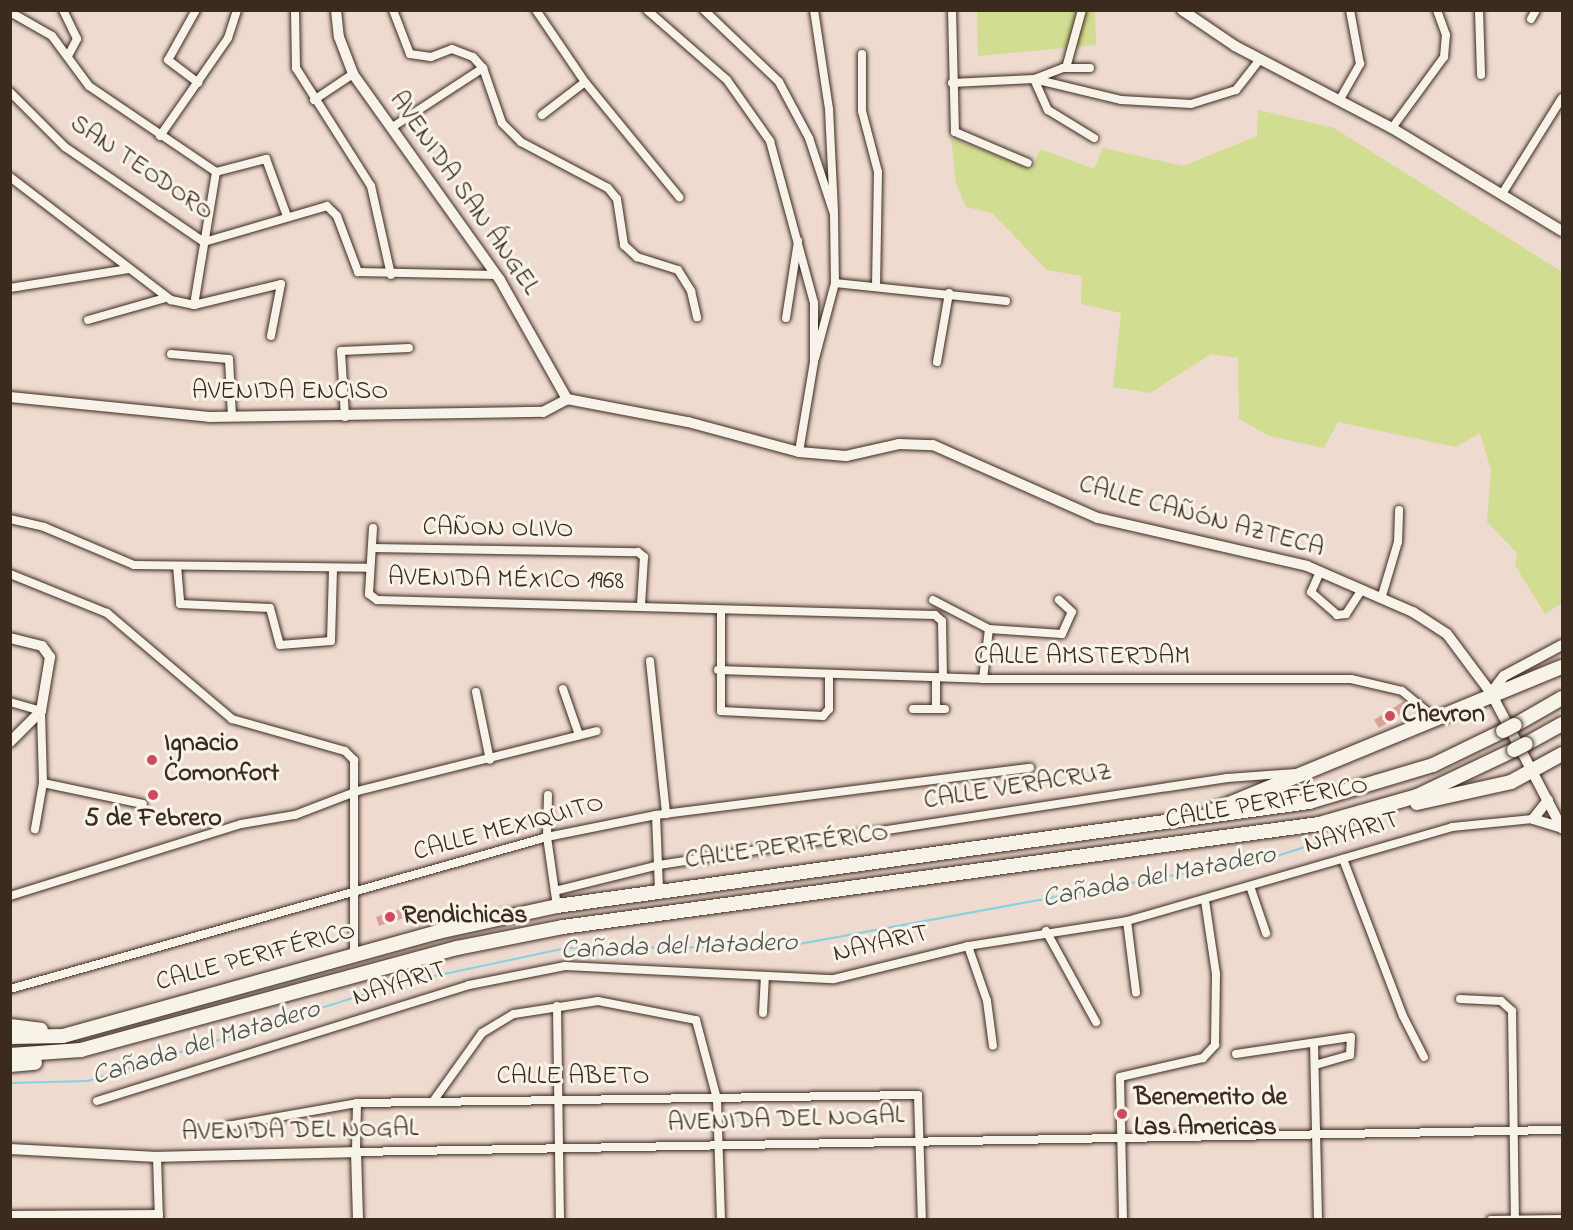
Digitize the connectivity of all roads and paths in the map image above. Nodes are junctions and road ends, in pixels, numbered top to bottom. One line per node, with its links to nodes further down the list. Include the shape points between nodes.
1 (63, 10): 21 (street, via 77,39)
2 (196, 10): 30 (street, via 168,60)
3 (237, 10): 30 (street, via 228,38)
4 (295, 10): 34 (street, via 294,57)
5 (336, 10): 26 (main road, AVENIDA SAN ÁNGEL, via 339,37)
6 (393, 10): 23 (street, via 410,54 431,57 462,50)
7 (536, 10): 29 (street)
8 (647, 10): 49 (street, via 747,103 770,141)
9 (814, 10): 46 (street, via 830,109 837,189)
10 (952, 10): 31 (street)
11 (1082, 10): 24 (street)
12 (1182, 10): 22 (main road)
13 (1350, 10): 35 (street, via 1360,64)
14 (1437, 10): 38 (street, via 1446,35 1444,57)
15 (1479, 10): 27 (street)
16 (1536, 10): 19 (street)
17 (705, 11): 46 (street, via 779,82 809,138)
18 (10, 12): 21 (street, via 52,36)
19 (1531, 19)
20 (862, 54): 55 (street, via 862,111 878,172)
21 (69, 56): 39 (street, via 89,86)
22 (1260, 59): 28 (street, via 1236,90 1191,104 1121,100); 35 (main road)
23 (483, 68): 37 (street); 61 (street, via 502,123 521,142 608,188 617,199 624,245 637,257 678,270 691,291)
24 (1066, 68): 25 (street); 28 (street)
25 (1090, 68)
26 (353, 74): 34 (street); 37 (main road, AVENIDA SAN ÁNGEL)
27 (1481, 75)
28 (1034, 79): 31 (street); 40 (street, via 1048,110)
29 (585, 82): 36 (street); 45 (street)
30 (198, 83): 39 (street)
31 (952, 83): 41 (street, via 952,122 960,138)
32 (10, 92): 50 (street, SAN TEODORO, via 65,147)
33 (1562, 98): 44 (street)
34 (314, 100): 52 (street, via 371,186)
35 (1340, 100): 38 (main road)
36 (542, 115)
37 (391, 128): 53 (main road, AVENIDA SAN ÁNGEL)
38 (1392, 128): 44 (main road)
39 (160, 136): 42 (street)
40 (1094, 138)
41 (1028, 163)
42 (216, 172): 47 (street, via 266,159); 50 (street)
43 (10, 177): 51 (street)
44 (1502, 194): 48 (main road)
45 (679, 197)
46 (834, 214): 54 (street)
47 (287, 216): 50 (street, SAN TEODORO); 52 (street, SAN TEODORO, via 333,209 351,262 364,273)
48 (1563, 231)
49 (798, 240): 62 (street); 67 (street, via 812,285)
50 (204, 242): 60 (street)
51 (128, 269): 56 (street); 58 (street)
52 (391, 274): 53 (street)
53 (496, 275): 70 (main road, AVENIDA SAN ÁNGEL)
54 (835, 283): 55 (street); 67 (street, via 826,331)
55 (876, 287): 57 (street)
56 (10, 288)
57 (949, 293): 59 (street); 68 (street)
58 (165, 298): 60 (street); 63 (street)
59 (1006, 302)
60 (195, 305): 64 (street, via 281,284)
61 (697, 317)
62 (786, 318)
63 (88, 320)
64 (271, 336)
65 (409, 348): 72 (street, via 341,351)
66 (171, 354): 71 (street, via 229,359)
67 (814, 362): 73 (street)
68 (937, 362)
69 (10, 397): 71 (main road, AVENIDA ENCISO, via 141,413)
70 (567, 399): 72 (main road, AVENIDA ENCISO, via 543,412); 73 (main road, CALLE CAÑÓN AZTECA, via 688,422)
71 (232, 417): 72 (main road, AVENIDA ENCISO)
72 (345, 417)
73 (799, 452): 81 (main road, CALLE CAÑÓN AZTECA, via 846,456 898,444 933,445 1098,518)
74 (1399, 510): 84 (street, via 1398,542)
75 (10, 519): 78 (street, AVENIDA MÉXICO 1968, via 44,527 129,564)
76 (373, 528): 77 (street)
77 (372, 548): 80 (street); 87 (street, CAÑON OLIVO, via 642,554)
78 (177, 566): 79 (street, AVENIDA MÉXICO 1968); 79 (street, via 180,604 270,608 280,645 331,641)
79 (333, 568): 80 (street, AVENIDA MÉXICO 1968)
80 (369, 568): 87 (street, AVENIDA MÉXICO 1968, via 369,594 377,600)
81 (1320, 572): 83 (main road, CALLE CAÑÓN AZTECA); 83 (street, via 1311,592 1337,615 1346,614)
82 (10, 574): 116 (street, via 106,613 232,719 345,751 354,760)
83 (1361, 591): 84 (main road, CALLE CAÑÓN AZTECA)
84 (1381, 599): 100 (main road, CALLE CAÑÓN AZTECA, via 1447,634)
85 (933, 600): 89 (street)
86 (1059, 600): 89 (street, via 1072,612 1064,633)
87 (641, 605): 88 (street, AVENIDA MÉXICO 1968)
88 (721, 610): 94 (street); 96 (street, AVENIDA MÉXICO 1968, via 935,615 942,621)
89 (989, 629): 97 (street)
90 (10, 638): 104 (main road, via 42,646 50,657)
91 (1563, 645): 100 (main road, via 1509,672)
92 (650, 661): 121 (street)
93 (1563, 668): 100 (highway)
94 (718, 670): 95 (street, CALLE AMSTERDAM); 95 (street, via 720,711 826,713)
95 (829, 675): 96 (street, CALLE AMSTERDAM)
96 (939, 677): 97 (street, CALLE AMSTERDAM); 103 (street, AVENIDA MÉXICO 1968, via 940,709)
97 (983, 679): 105 (street, CALLE AMSTERDAM, via 1352,679 1402,691)
98 (563, 689): 108 (street)
99 (476, 692): 111 (street)
100 (1491, 693): 105 (highway); 114 (main road)
101 (1563, 698): 124 (highway, CALLE PERIFÉRICO, via 1433,765 1336,795)
102 (10, 702): 104 (street)
103 (913, 709)
104 (41, 711): 109 (main road); 115 (street)
105 (1435, 718): 113 (highway)
106 (1563, 724): 120 (highway, CALLE PERIFÉRICO)
107 (597, 731): 108 (street)
108 (579, 735): 111 (street)
109 (10, 742)
110 (1563, 754): 114 (highway)
111 (490, 760): 116 (street)
112 (1030, 768): 121 (street, CALLE MEXIQUITO)
113 (1313, 772): 124 (highway); 129 (street, CALLE VERACRUZ, via 1227,778)
114 (1534, 772): 118 (main road); 120 (highway, via 1483,789)
115 (43, 783): 119 (street); 126 (street)
116 (358, 791): 133 (street); 134 (street, via 295,815 241,824)
117 (548, 795): 127 (street)
118 (1548, 800): 123 (main road); 125 (main road)
119 (143, 804)
120 (1379, 809): 154 (highway, CALLE PERIFÉRICO, via 1260,835 563,927 457,948)
121 (666, 814): 122 (street, CALLE MEXIQUITO)
122 (656, 815): 127 (street, CALLE MEXIQUITO); 129 (street)
123 (1533, 819): 125 (main road); 128 (street, NAYARIT, via 1452,827)
124 (1180, 821): 131 (highway, CALLE PERIFÉRICO)
125 (1563, 828)
126 (35, 829)
127 (547, 837): 132 (street); 133 (street, CALLE MEXIQUITO)
128 (1343, 859): 130 (street, NAYARIT); 157 (street, via 1407,1026)
129 (659, 865): 131 (street); 132 (street, CALLE VERACRUZ)
130 (1250, 886): 135 (street, NAYARIT); 139 (street)
131 (659, 890): 136 (highway, CALLE PERIFÉRICO)
132 (555, 891): 136 (street)
133 (353, 893): 141 (street); 143 (street, CALLE MEXIQUITO)
134 (10, 896)
135 (1205, 900): 137 (street, NAYARIT); 169 (street, via 1218,1010 1210,1053 1120,1077)
136 (557, 906): 141 (highway, CALLE PERIFÉRICO)
137 (1127, 921): 138 (street, NAYARIT); 144 (street)
138 (1046, 931): 140 (street, NAYARIT); 149 (street)
139 (1266, 933)
140 (968, 946): 142 (street, NAYARIT, via 834,979); 153 (street, via 987,1001)
141 (354, 956): 148 (highway, CALLE PERIFÉRICO)
142 (765, 978): 147 (street); 163 (street, NAYARIT, via 565,966 469,985)
143 (10, 989)
144 (1136, 992)
145 (1460, 999): 166 (street, via 1508,1003 1512,1011)
146 (557, 1006): 160 (street); 161 (street, via 598,1001 699,1022); 162 (street, via 514,1014 482,1033)
147 (762, 1013)
148 (126, 1018): 150 (highway, via 49,1031); 151 (highway, CALLE PERIFÉRICO, via 63,1036)
149 (1096, 1022)
150 (10, 1026)
151 (10, 1037)
152 (1314, 1043): 155 (street); 159 (street); 159 (street, via 1351,1037 1353,1048 1344,1059)
153 (993, 1046)
154 (81, 1050): 156 (highway, CALLE PERIFÉRICO); 158 (highway, via 58,1059)
155 (1236, 1054)
156 (10, 1055)
157 (1424, 1057)
158 (10, 1065)
159 (1315, 1065): 168 (street)
160 (558, 1099): 161 (street, CALLE ABETO); 162 (street, CALLE ABETO); 173 (street)
161 (717, 1099): 170 (street, CALLE ABETO, via 921,1097); 171 (street)
162 (434, 1100): 164 (street, CALLE ABETO)
163 (97, 1101)
164 (357, 1103): 165 (street, CALLE ABETO); 174 (street)
165 (227, 1126)
166 (1513, 1129): 167 (street, AVENIDA DEL NOGAL); 168 (street, AVENIDA DEL NOGAL); 178 (street)
167 (1563, 1130)
168 (1316, 1134): 169 (street, AVENIDA DEL NOGAL); 185 (street)
169 (1121, 1138): 170 (street, AVENIDA DEL NOGAL); 184 (street)
170 (921, 1140): 171 (street, AVENIDA DEL NOGAL); 183 (street)
171 (720, 1146): 173 (street, AVENIDA DEL NOGAL); 182 (street)
172 (10, 1149): 175 (main road, AVENIDA DEL NOGAL)
173 (559, 1149): 174 (street, AVENIDA DEL NOGAL); 181 (street)
174 (356, 1152): 175 (main road, AVENIDA DEL NOGAL); 180 (main road)
175 (157, 1157): 177 (street)
176 (10, 1215): 177 (street)
177 (159, 1217)
178 (1515, 1219): 179 (street); 186 (street)
179 (1563, 1219)
180 (358, 1220)
181 (560, 1220)
182 (721, 1220)
183 (922, 1220)
184 (1123, 1220)
185 (1318, 1220)
186 (1491, 1220)

